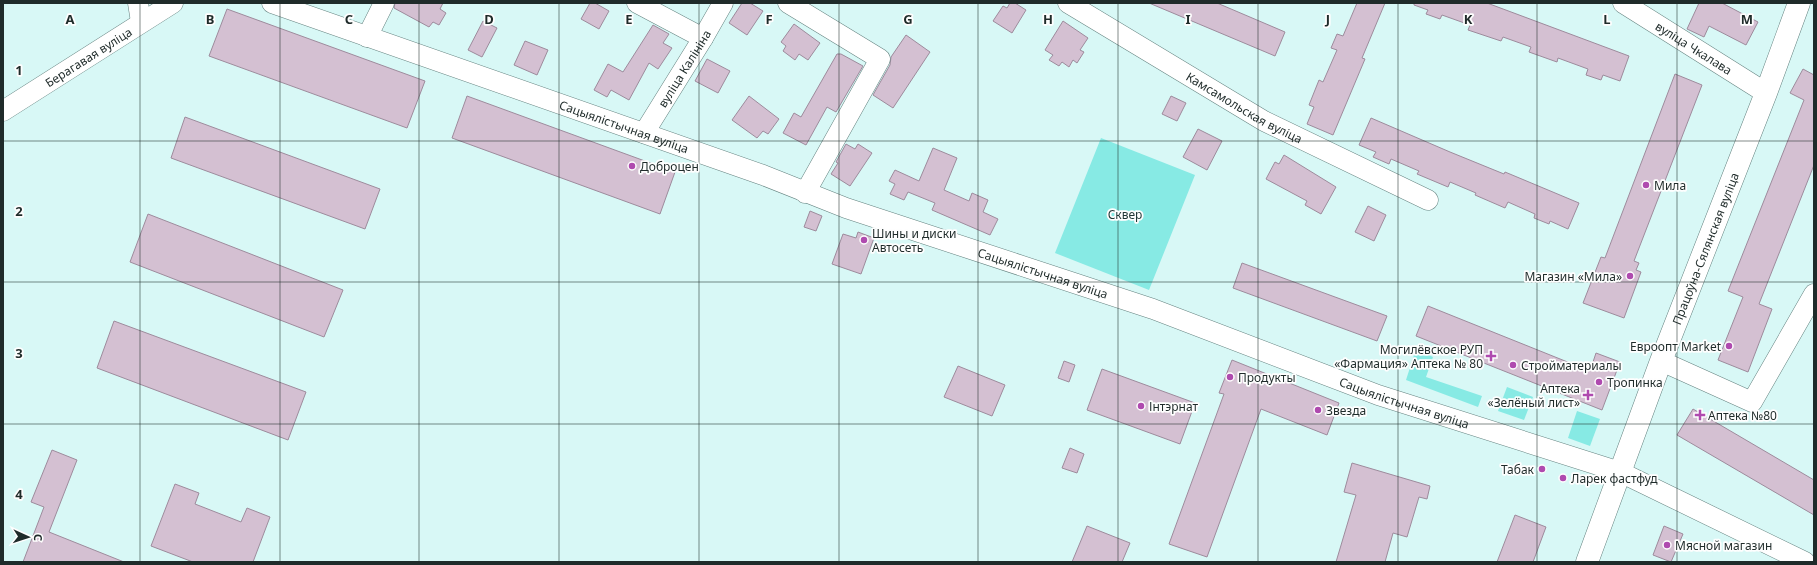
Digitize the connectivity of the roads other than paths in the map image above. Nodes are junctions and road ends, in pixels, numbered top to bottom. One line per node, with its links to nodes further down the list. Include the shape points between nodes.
1 (138, 3): 11 (street)
2 (172, 3): 11 (street, Берагавая вуліца)
3 (272, 3): 12 (street, Сацыялістычная вуліца)
4 (384, 3): 12 (street)
5 (637, 3): 13 (street)
6 (723, 3): 13 (street, вуліца Калініна)
7 (788, 3): 17 (street, via 880,59)
8 (1068, 3): 18 (street, Камсамольская вуліца, via 1264,121)
9 (1623, 3): 14 (street, вуліца Чкалава)
10 (1799, 3): 14 (main road, Працоўна-Сялянская вуліца)
11 (141, 22): 15 (street, Берагавая вуліца)
12 (367, 38): 16 (street, Сацыялістычная вуліца)
13 (703, 38): 16 (street, вуліца Калініна)
14 (1766, 93): 20 (main road, Працоўна-Сялянская вуліца)
15 (3, 111)
16 (644, 133): 17 (street, Сацыялістычная вуліца)
17 (806, 193): 21 (street, Сацыялістычная вуліца, via 1154,310 1378,395)
18 (1428, 200)
19 (1814, 294): 20 (street, via 1752,402)
20 (1661, 361): 21 (main road, Працоўна-Сялянская вуліца)
21 (1620, 472): 22 (main road, Працоўна-Сялянская вуліца); 23 (street, Сацыялістычная вуліца)
22 (1587, 562)
23 (1805, 562)

